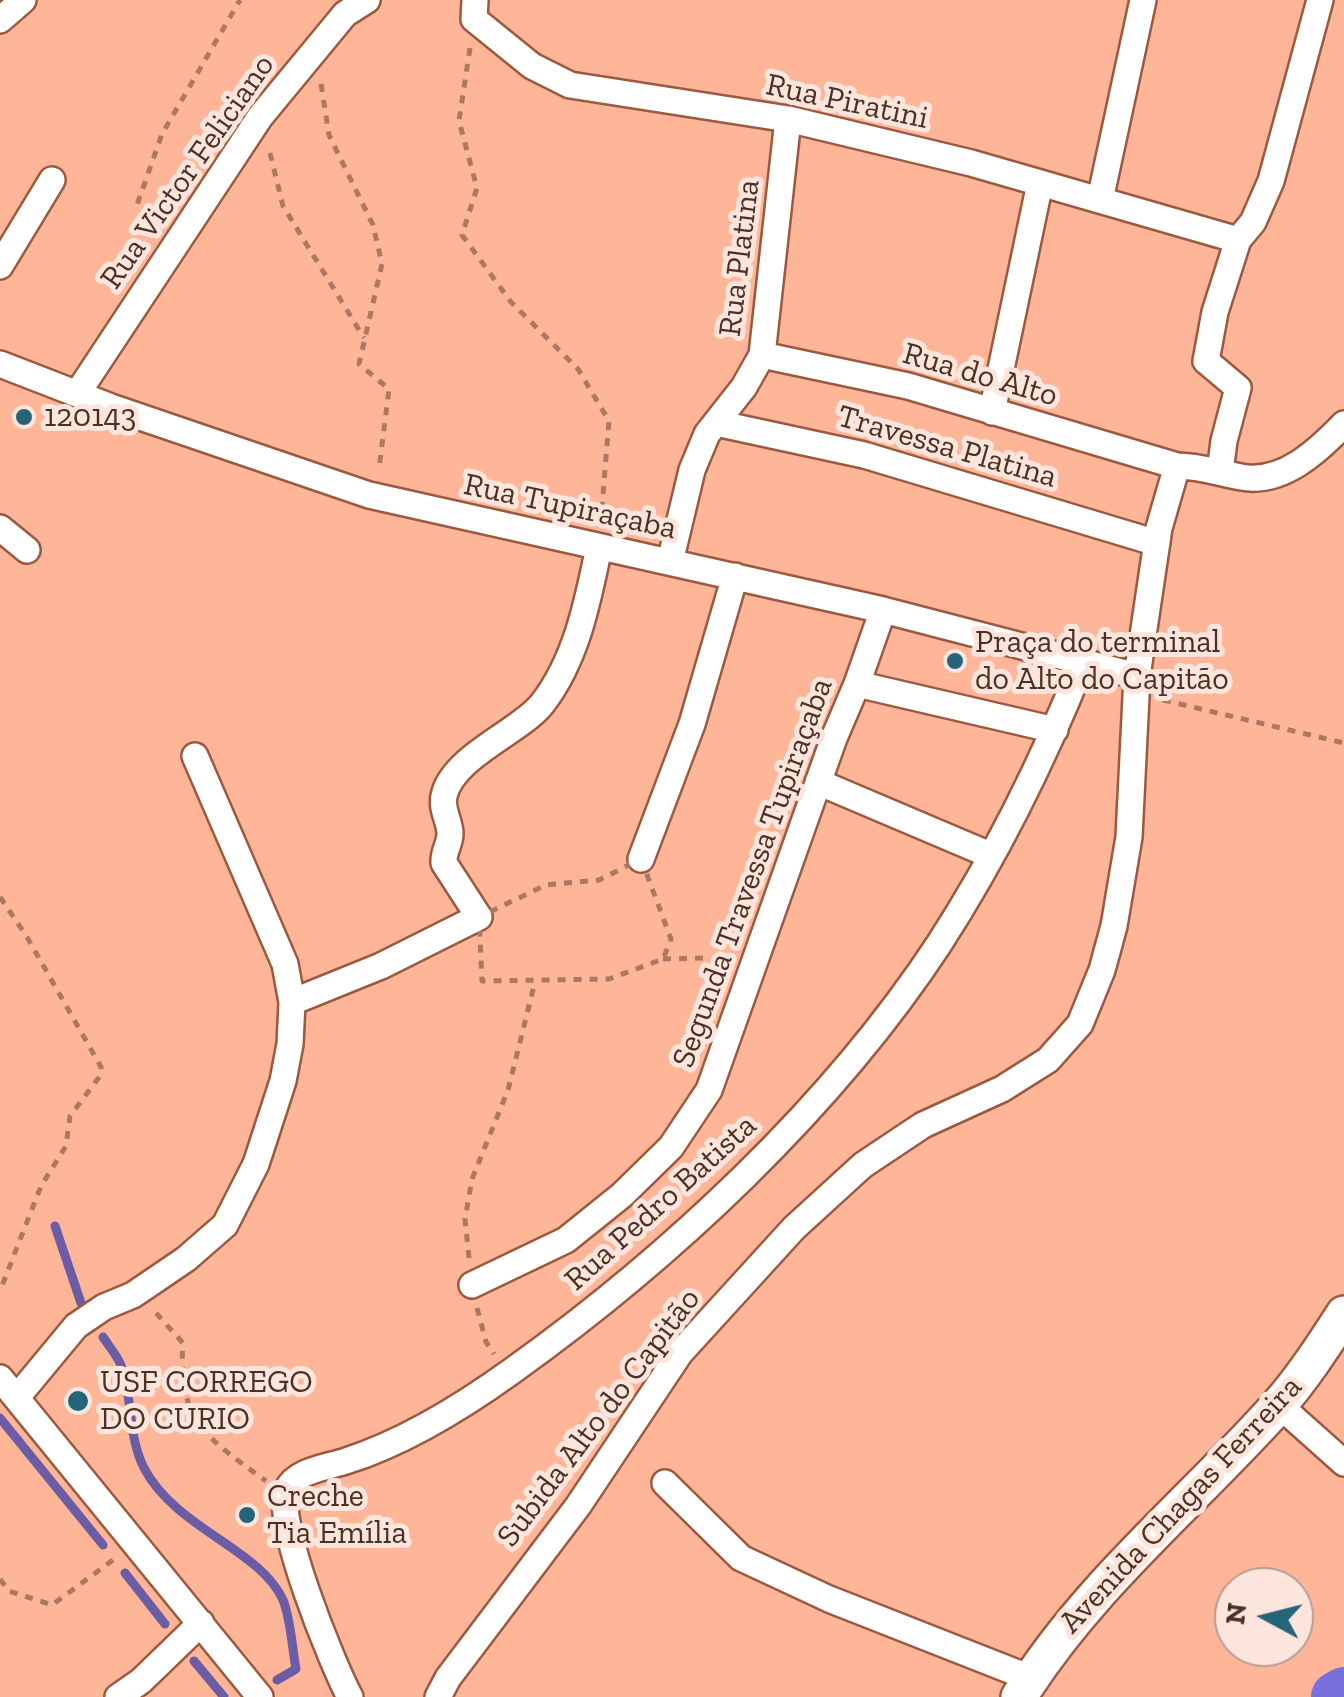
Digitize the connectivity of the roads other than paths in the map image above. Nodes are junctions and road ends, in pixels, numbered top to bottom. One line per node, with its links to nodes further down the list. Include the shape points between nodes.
1 (23, 0): 6 (street)
2 (367, 0): 15 (street, Rua Victor Feliciano, via 345,14 260,117)
3 (1144, 0): 10 (street)
4 (1320, 0): 11 (street, via 1267,192)
5 (474, 10): 7 (street, Rua Piratini, via 532,66 570,84)
6 (0, 20)
7 (788, 119): 9 (street, Rua Piratini); 13 (street, Rua Platina)
8 (52, 180): 12 (street)
9 (1040, 182): 10 (street, Rua Piratini); 16 (street)
10 (1100, 200): 11 (street, Rua Piratini)
11 (1238, 240): 20 (street, via 1206,361 1238,388)
12 (0, 266)
13 (762, 354): 16 (street, Rua do Alto); 17 (street, Rua Platina)
14 (0, 364): 15 (street, Rua Tupiraçaba)
15 (77, 394): 23 (street, Rua Tupiraçaba, via 375,496)
16 (992, 412): 19 (street, Rua do Alto)
17 (716, 422): 22 (street, Travessa Platina, via 864,455); 25 (street, Rua Platina, via 692,470)
18 (1344, 424): 20 (street, Rua do Alto, via 1296,466 1246,479)
19 (1177, 466): 20 (street, Rua do Alto); 22 (street, Subida Alto do Capitão)
20 (1220, 472)
21 (0, 528): 24 (street)
22 (1157, 544): 30 (street, Subida Alto do Capitão)
23 (598, 546): 25 (street, Rua Tupiraçaba); 36 (street, via 586,607 556,682 540,707 468,760 444,794 450,831 444,863 479,917)
24 (28, 550)
25 (670, 562): 26 (street, Rua Tupiraçaba)
26 (735, 576): 27 (street, Rua Tupiraçaba); 35 (street, via 692,724)
27 (883, 610): 28 (street, Rua Tupiraçaba); 29 (street, Segunda Travessa Tupiraçaba)
28 (1083, 661): 30 (street, Rua Tupiraçaba); 31 (street, Rua Pedro Batista)
29 (858, 684): 31 (street); 33 (street, Segunda Travessa Tupiraçaba)
30 (1137, 684): 48 (street, Subida Alto do Capitão, via 1129,837 1114,926 1080,1024 1048,1060 922,1125 864,1164 794,1228 680,1353)
31 (1055, 730): 34 (street, Rua Pedro Batista)
32 (195, 756): 36 (street, via 286,964)
33 (818, 782): 34 (street); 37 (street, Segunda Travessa Tupiraçaba, via 709,1090 671,1147 566,1240)
34 (990, 855): 47 (street, Rua Pedro Batista, via 939,944 876,1031 782,1138 624,1288 421,1429 290,1484 285,1519)
35 (642, 859)
36 (292, 1002): 39 (street, via 283,1081 256,1164 225,1225 133,1295 76,1326)
37 (472, 1286)
38 (1344, 1314): 40 (street, Avenida Chagas Ferreira)
39 (9, 1387): 43 (street)
40 (1283, 1408): 41 (street); 44 (street, Avenida Chagas Ferreira, via 1102,1586)
41 (1344, 1463)
42 (665, 1483): 44 (street, via 741,1558)
43 (201, 1623): 45 (street); 46 (street)
44 (1024, 1688)
45 (118, 1697)
46 (260, 1697)
47 (350, 1697)
48 (438, 1697)

